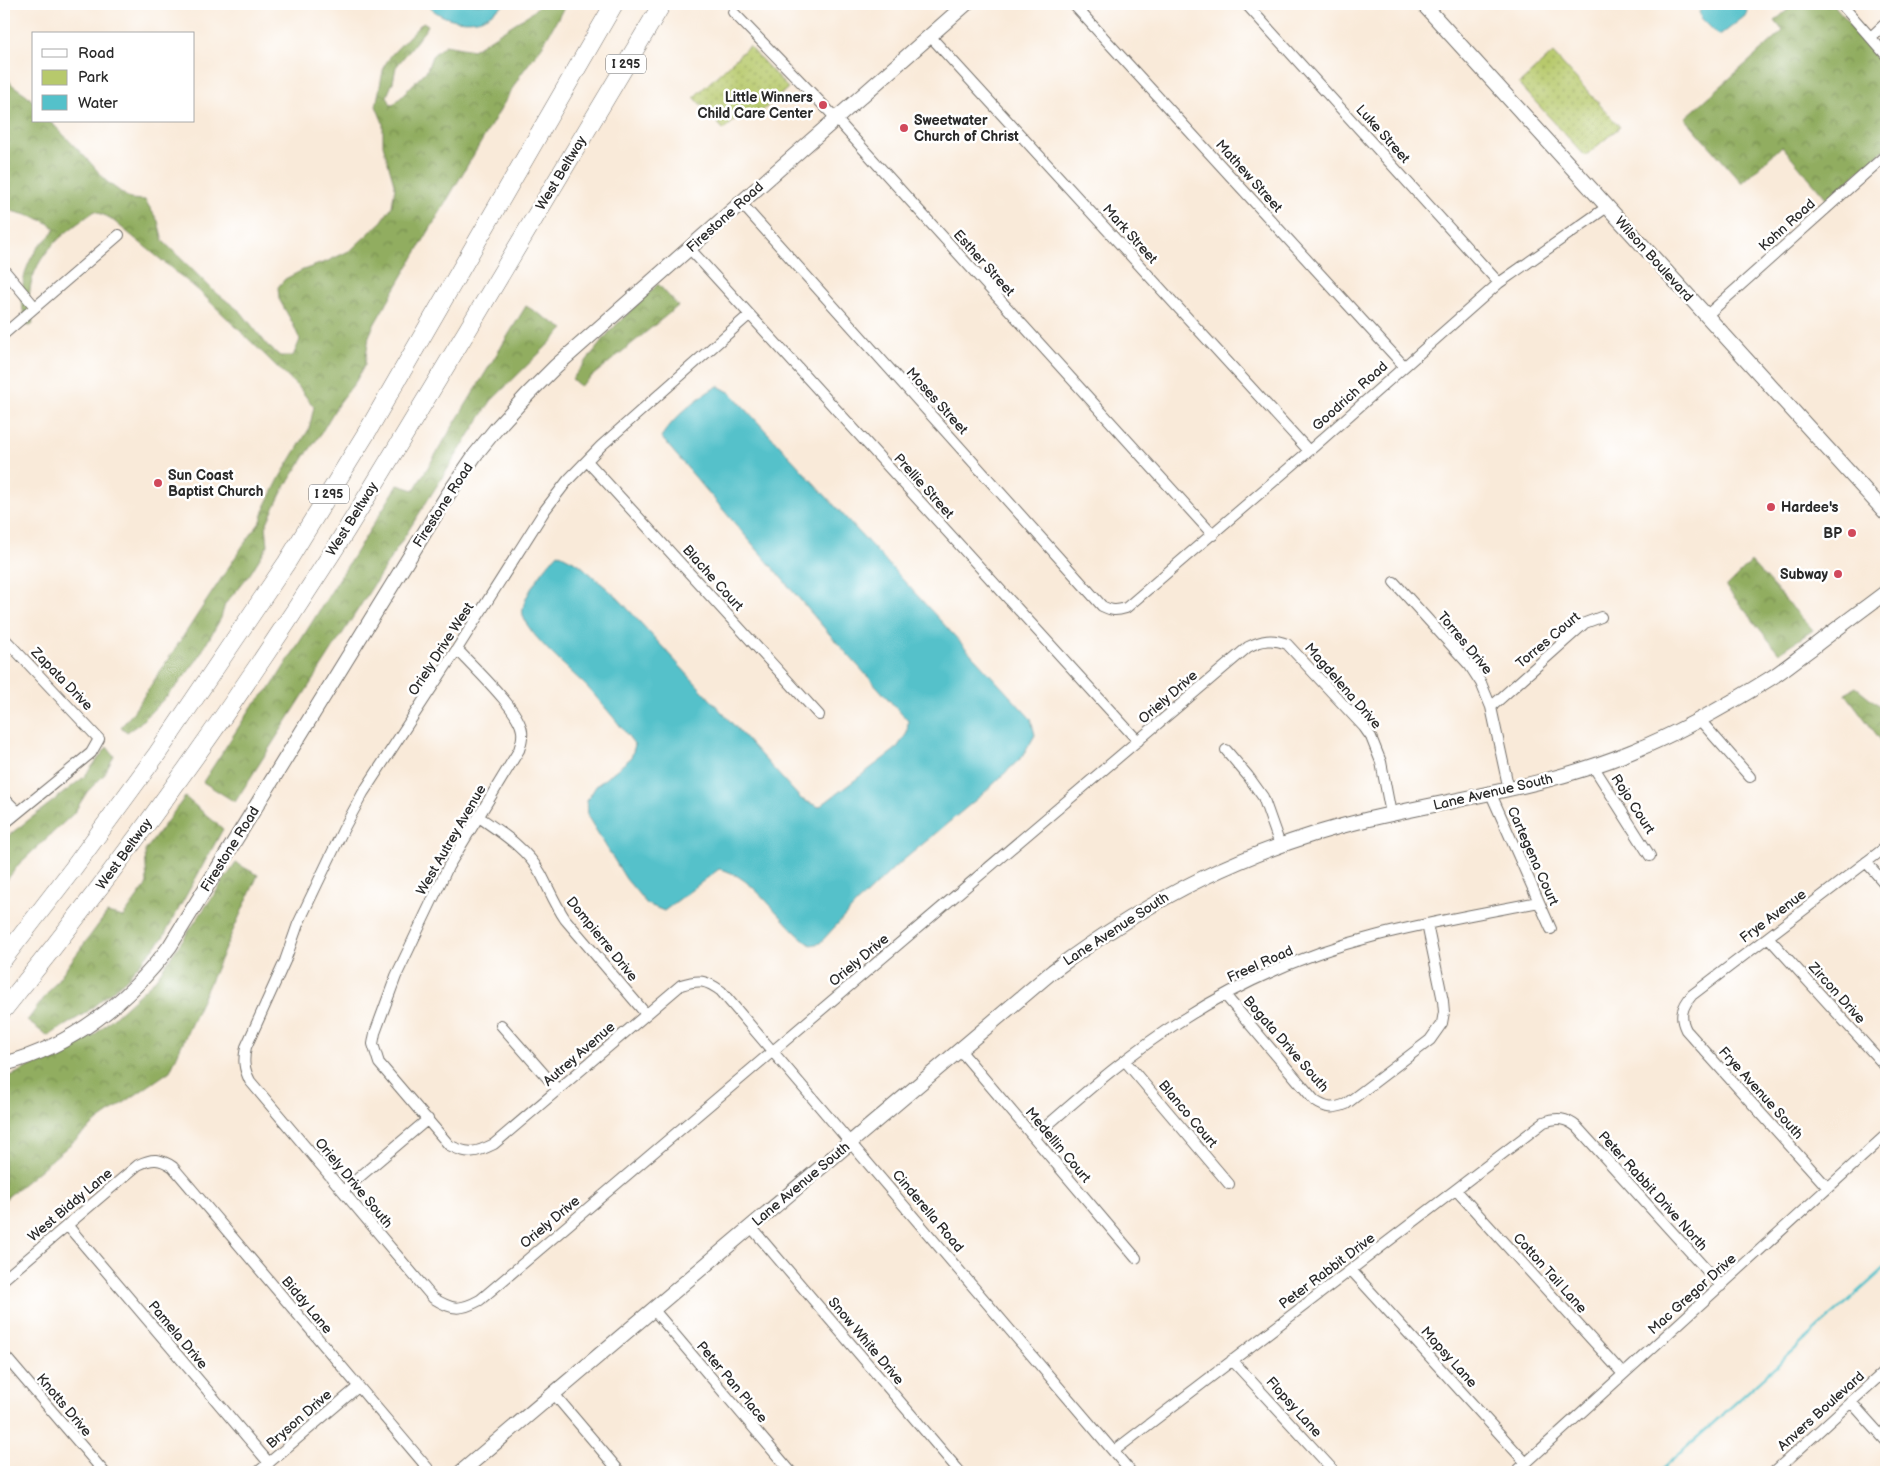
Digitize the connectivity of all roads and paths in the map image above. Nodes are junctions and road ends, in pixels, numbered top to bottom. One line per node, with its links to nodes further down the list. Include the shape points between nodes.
1 (614, 4): 61 (highway, I 295, via 367,432 287,562 157,754)
2 (673, 4): 8 (highway)
3 (1073, 4): 26 (street, Mathew Street)
4 (1246, 4): 21 (street, Luke Street)
5 (1423, 4): 17 (street, Wilson Boulevard)
6 (1841, 4): 12 (street)
7 (963, 5): 11 (street, Firestone Road)
8 (659, 9): 64 (highway, West Beltway / I 295, via 290,618 169,792)
9 (733, 12): 14 (street, Esther Street)
10 (1886, 23): 12 (street)
11 (930, 36): 14 (street, Firestone Road); 27 (street, Mark Street)
12 (1871, 37): 13 (street)
13 (1886, 55)
14 (836, 119): 16 (street, Firestone Road); 30 (street, Esther Street)
15 (1886, 155): 24 (street, Kohn Road)
16 (741, 203): 19 (street, Firestone Road); 33 (street, Moses Street, via 1102,606)
17 (1607, 207): 21 (street, Goodrich Road); 24 (street, Wilson Boulevard)
18 (119, 235): 22 (street)
19 (690, 248): 23 (street, Prellie Street); 72 (street, Firestone Road, via 556,366 475,455 154,968 112,1008 77,1033)
20 (4, 270): 22 (street)
21 (1499, 283): 26 (street, Goodrich Road)
22 (35, 307): 25 (street)
23 (749, 315): 28 (street, Oriely Drive West, via 635,414); 41 (street, Prellie Street)
24 (1706, 316): 29 (street, Wilson Boulevard)
25 (4, 334)
26 (1404, 366): 27 (street, Goodrich Road)
27 (1309, 451): 30 (street, Goodrich Road)
28 (587, 461): 37 (street, Oriely Drive West, via 545,510); 39 (street, Blache Court)
29 (1886, 513)
30 (1212, 535): 33 (street, Goodrich Road, via 1126,608)
31 (1394, 582): 38 (street, Torres Drive, via 1476,674)
32 (1886, 592): 40 (street, Lane Avenue South, via 1772,677)
33 (1117, 611)
34 (1601, 617): 38 (street, Torres Court, via 1585,623)
35 (4, 638): 48 (street, Zapata Drive, via 99,739 91,753)
36 (1279, 641): 41 (street, Oriely Drive, via 1260,641 1248,647); 49 (street, Magdelena Drive, via 1295,651 1371,737 1381,762)
37 (457, 649): 50 (street, West Autrey Avenue, via 514,712 522,731 519,750); 70 (street, Oriely Drive West, via 363,792 343,830 298,924)
38 (1491, 707): 45 (street, Torres Drive)
39 (819, 715)
40 (1699, 719): 43 (street, Lane Avenue South, via 1631,752); 44 (street)
41 (1138, 741): 69 (street, Oriely Drive)
42 (1226, 750): 52 (street, via 1263,797)
43 (1593, 766): 45 (street, Lane Avenue South); 54 (street, Rojo Court)
44 (1750, 777)
45 (1509, 790): 46 (street, Lane Avenue South)
46 (1491, 794): 49 (street, Lane Avenue South); 57 (street, Cartegena Court)
47 (4, 798): 48 (street)
48 (18, 812): 51 (street)
49 (1391, 814): 52 (street, Lane Avenue South)
50 (479, 817): 66 (street, Dompierre Drive, via 509,838 532,860 565,919); 75 (street, West Autrey Avenue, via 448,867 396,976 373,1044 379,1063)
51 (4, 824)
52 (1280, 846): 68 (street, Lane Avenue South, via 1198,879 1125,920 1052,971)
53 (1886, 847): 55 (street, Frye Avenue)
54 (1650, 856)
55 (1866, 862): 56 (street); 60 (street, Frye Avenue)
56 (1886, 885)
57 (1538, 902): 58 (street, Freel Road); 59 (street, Cartegena Court)
58 (1427, 924): 63 (street, Freel Road, via 1374,936 1314,956 1280,968); 63 (street, Bogata Drive South, via 1443,1001 1442,1023 1430,1040 1337,1108 1315,1101)
59 (1551, 929)
60 (1768, 937): 65 (street, Frye Avenue, via 1692,995); 73 (street, Zircon Drive)
61 (4, 958)
62 (695, 981): 66 (street, Autrey Avenue, via 681,985); 69 (street, Cinderella Road, via 709,983 721,991)
63 (1225, 995): 71 (street, Freel Road, via 1182,1019)
64 (4, 1010)
65 (1682, 1012): 82 (street, Frye Avenue South, via 1686,1030)
66 (646, 1014): 74 (street, Autrey Avenue)
67 (501, 1025): 74 (street)
68 (959, 1049): 78 (street, Medellin Court); 79 (street, Lane Avenue South)
69 (773, 1051): 79 (street, Cinderella Road); 91 (street, Oriely Drive, via 480,1300)
70 (243, 1059): 84 (street, Oriely Drive South, via 250,1081)
71 (1125, 1060): 78 (street, Freel Road); 81 (street, Blanco Court)
72 (4, 1064)
73 (1886, 1067)
74 (558, 1090): 75 (street, Autrey Avenue, via 494,1144 471,1153 450,1145)
75 (428, 1119): 84 (street)
76 (1561, 1119): 83 (street, Peter Rabbit Drive, via 1544,1122); 90 (street, Peter Rabbit Drive North, via 1577,1127)
77 (1886, 1135): 82 (street, Mac Gregor Drive)
78 (1034, 1137): 87 (street, Medellin Court)
79 (850, 1142): 86 (street, Lane Avenue South); 101 (street, Cinderella Road)
80 (158, 1159): 85 (street, West Biddy Lane, via 138,1165); 97 (street, Biddy Lane, via 173,1167)
81 (1230, 1184)
82 (1828, 1188): 90 (street, Mac Gregor Drive)
83 (1456, 1190): 88 (street, Peter Rabbit Drive); 96 (street, Cotton Tail Lane)
84 (343, 1191): 91 (street, Oriely Drive South, via 433,1298 446,1306)
85 (67, 1225): 89 (street, West Biddy Lane); 102 (street, Pamela Drive)
86 (751, 1227): 92 (street, Lane Avenue South); 110 (street, Snow White Drive)
87 (1136, 1258)
88 (1351, 1270): 94 (street, Peter Rabbit Drive); 103 (street, Mopsy Lane)
89 (4, 1279)
90 (1721, 1286): 96 (street, Mac Gregor Drive)
91 (460, 1308)
92 (653, 1310): 98 (street, Lane Avenue South); 109 (street, Peter Pan Place)
93 (4, 1355): 104 (street, Knotts Drive)
94 (1232, 1360): 101 (street, Peter Rabbit Drive); 112 (street, Flopsy Lane)
95 (1886, 1370): 99 (street, Anvers Boulevard)
96 (1623, 1374): 103 (street, Mac Gregor Drive)
97 (358, 1386): 102 (street, Bryson Drive); 106 (street, Biddy Lane)
98 (554, 1394): 107 (street, Lane Avenue South); 108 (street)
99 (1851, 1402): 100 (street); 114 (street, Anvers Boulevard)
100 (1886, 1440)
101 (1114, 1451): 111 (street, Cinderella Road)
102 (269, 1463): 105 (street, Bryson Drive)
103 (1526, 1463): 113 (street, Mac Gregor Drive)
104 (104, 1472)
105 (258, 1472)
106 (431, 1472)
107 (462, 1472)
108 (620, 1472)
109 (791, 1472)
110 (960, 1472)
111 (1131, 1472)
112 (1335, 1472)
113 (1516, 1472)
114 (1774, 1472)

